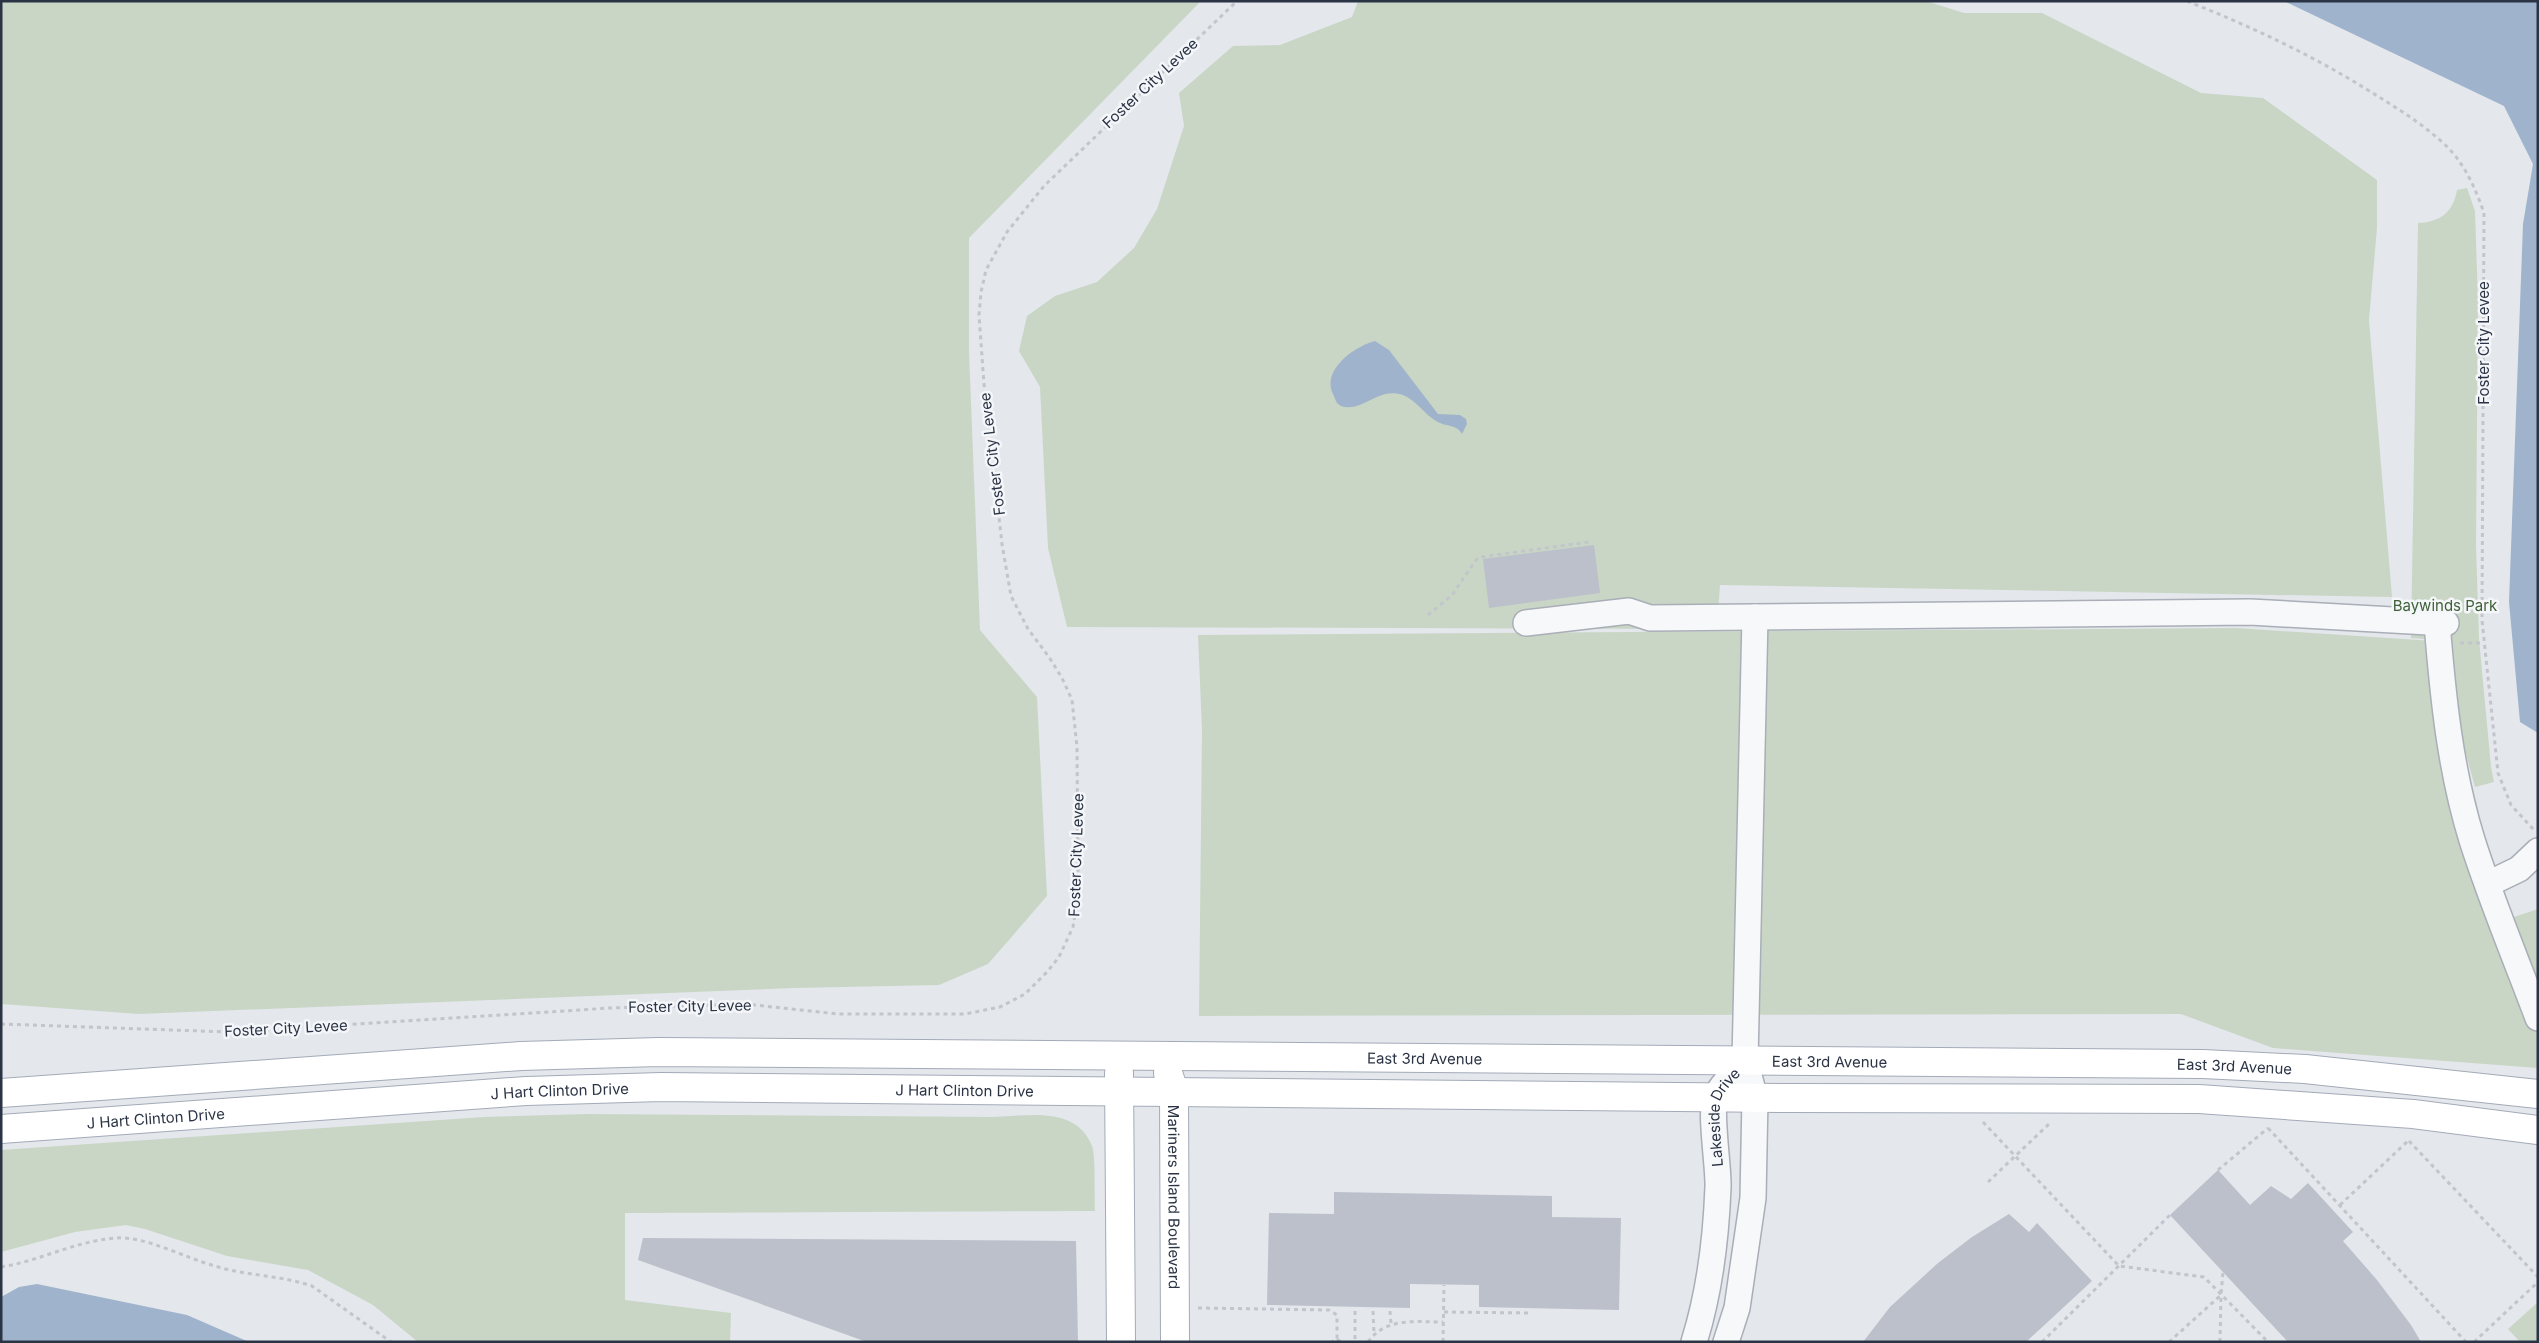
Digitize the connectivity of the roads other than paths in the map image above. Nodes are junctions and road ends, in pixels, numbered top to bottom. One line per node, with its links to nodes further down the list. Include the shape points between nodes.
1 (1755, 617): 2 (street, via 1650,618 1629,611); 4 (street, via 2250,612 2442,623 2444,713 2455,775 2472,840); 8 (street)
2 (1526, 623)
3 (2538, 851): 4 (street, via 2519,869)
4 (2488, 884): 5 (street)
5 (2538, 1018)
6 (1119, 1055): 7 (main road, East 3rd Avenue); 9 (main road); 11 (main road, via 591,1052)
7 (1162, 1055): 8 (main road, East 3rd Avenue); 10 (main road, Mariners Island Boulevard)
8 (1745, 1060): 12 (main road, East 3rd Avenue, via 2203,1064 2305,1069); 13 (street, Lakeside Drive); 14 (street, Lakeside Drive)
9 (1119, 1091): 10 (main road); 15 (main road, J Hart Clinton Drive, via 592,1088); 17 (main road)
10 (1174, 1091): 13 (main road); 18 (main road, Mariners Island Boulevard)
11 (1, 1093)
12 (2538, 1094)
13 (1715, 1097): 14 (main road); 19 (street, Lakeside Drive, via 1716,1241 1708,1291)
14 (1755, 1098): 16 (main road, via 2199,1099 2269,1115 2411,1127); 20 (street, Lakeside Drive, via 1753,1198 1737,1308)
15 (1, 1129)
16 (2538, 1130)
17 (1121, 1342)
18 (1175, 1342)
19 (1694, 1342)
20 (1726, 1342)

